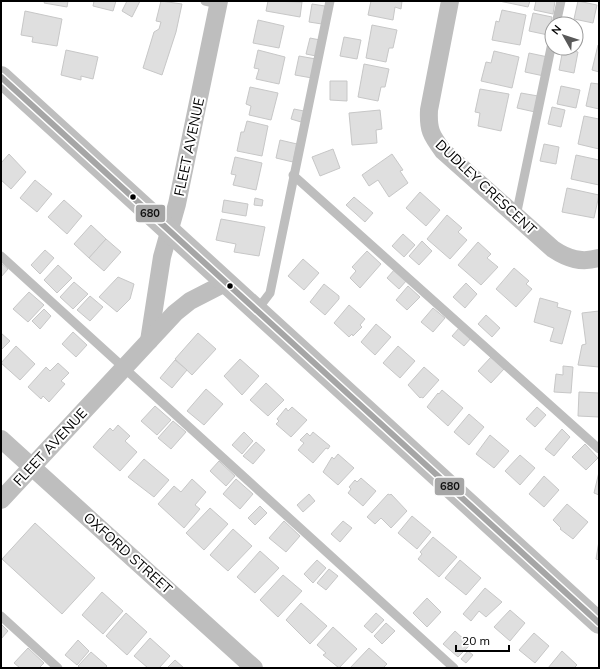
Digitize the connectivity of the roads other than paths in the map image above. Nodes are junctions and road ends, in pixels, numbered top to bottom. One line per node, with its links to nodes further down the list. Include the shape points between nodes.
1 (330, 1): 8 (lane)
2 (450, 1): 9 (street, DUDLEY CRESCENT, via 428,127 443,151)
3 (561, 1): 5 (lane)
4 (214, 2): 10 (street, FLEET AVENUE, via 177,204)
5 (558, 16)
6 (549, 56): 9 (lane)
7 (1, 76): 10 (street)
8 (294, 175): 14 (lane, via 270,293); 18 (lane)
9 (516, 216): 12 (street, DUDLEY CRESCENT, via 567,258)
10 (169, 228): 13 (street); 15 (street, FLEET AVENUE, via 162,256)
11 (1, 256): 16 (lane)
12 (599, 258)
13 (227, 282): 14 (street); 15 (street, FLEET AVENUE, via 190,301 175,312)
14 (257, 310): 22 (street)
15 (149, 341): 16 (street, FLEET AVENUE)
16 (124, 368): 19 (street, FLEET AVENUE); 25 (lane)
17 (1, 439): 19 (street, OXFORD STREET)
18 (599, 449)
19 (32, 466): 20 (street, FLEET AVENUE); 24 (street, OXFORD STREET)
20 (1, 500)
21 (1, 616): 23 (lane)
22 (599, 623)
23 (58, 668)
24 (254, 668)
25 (454, 668)

